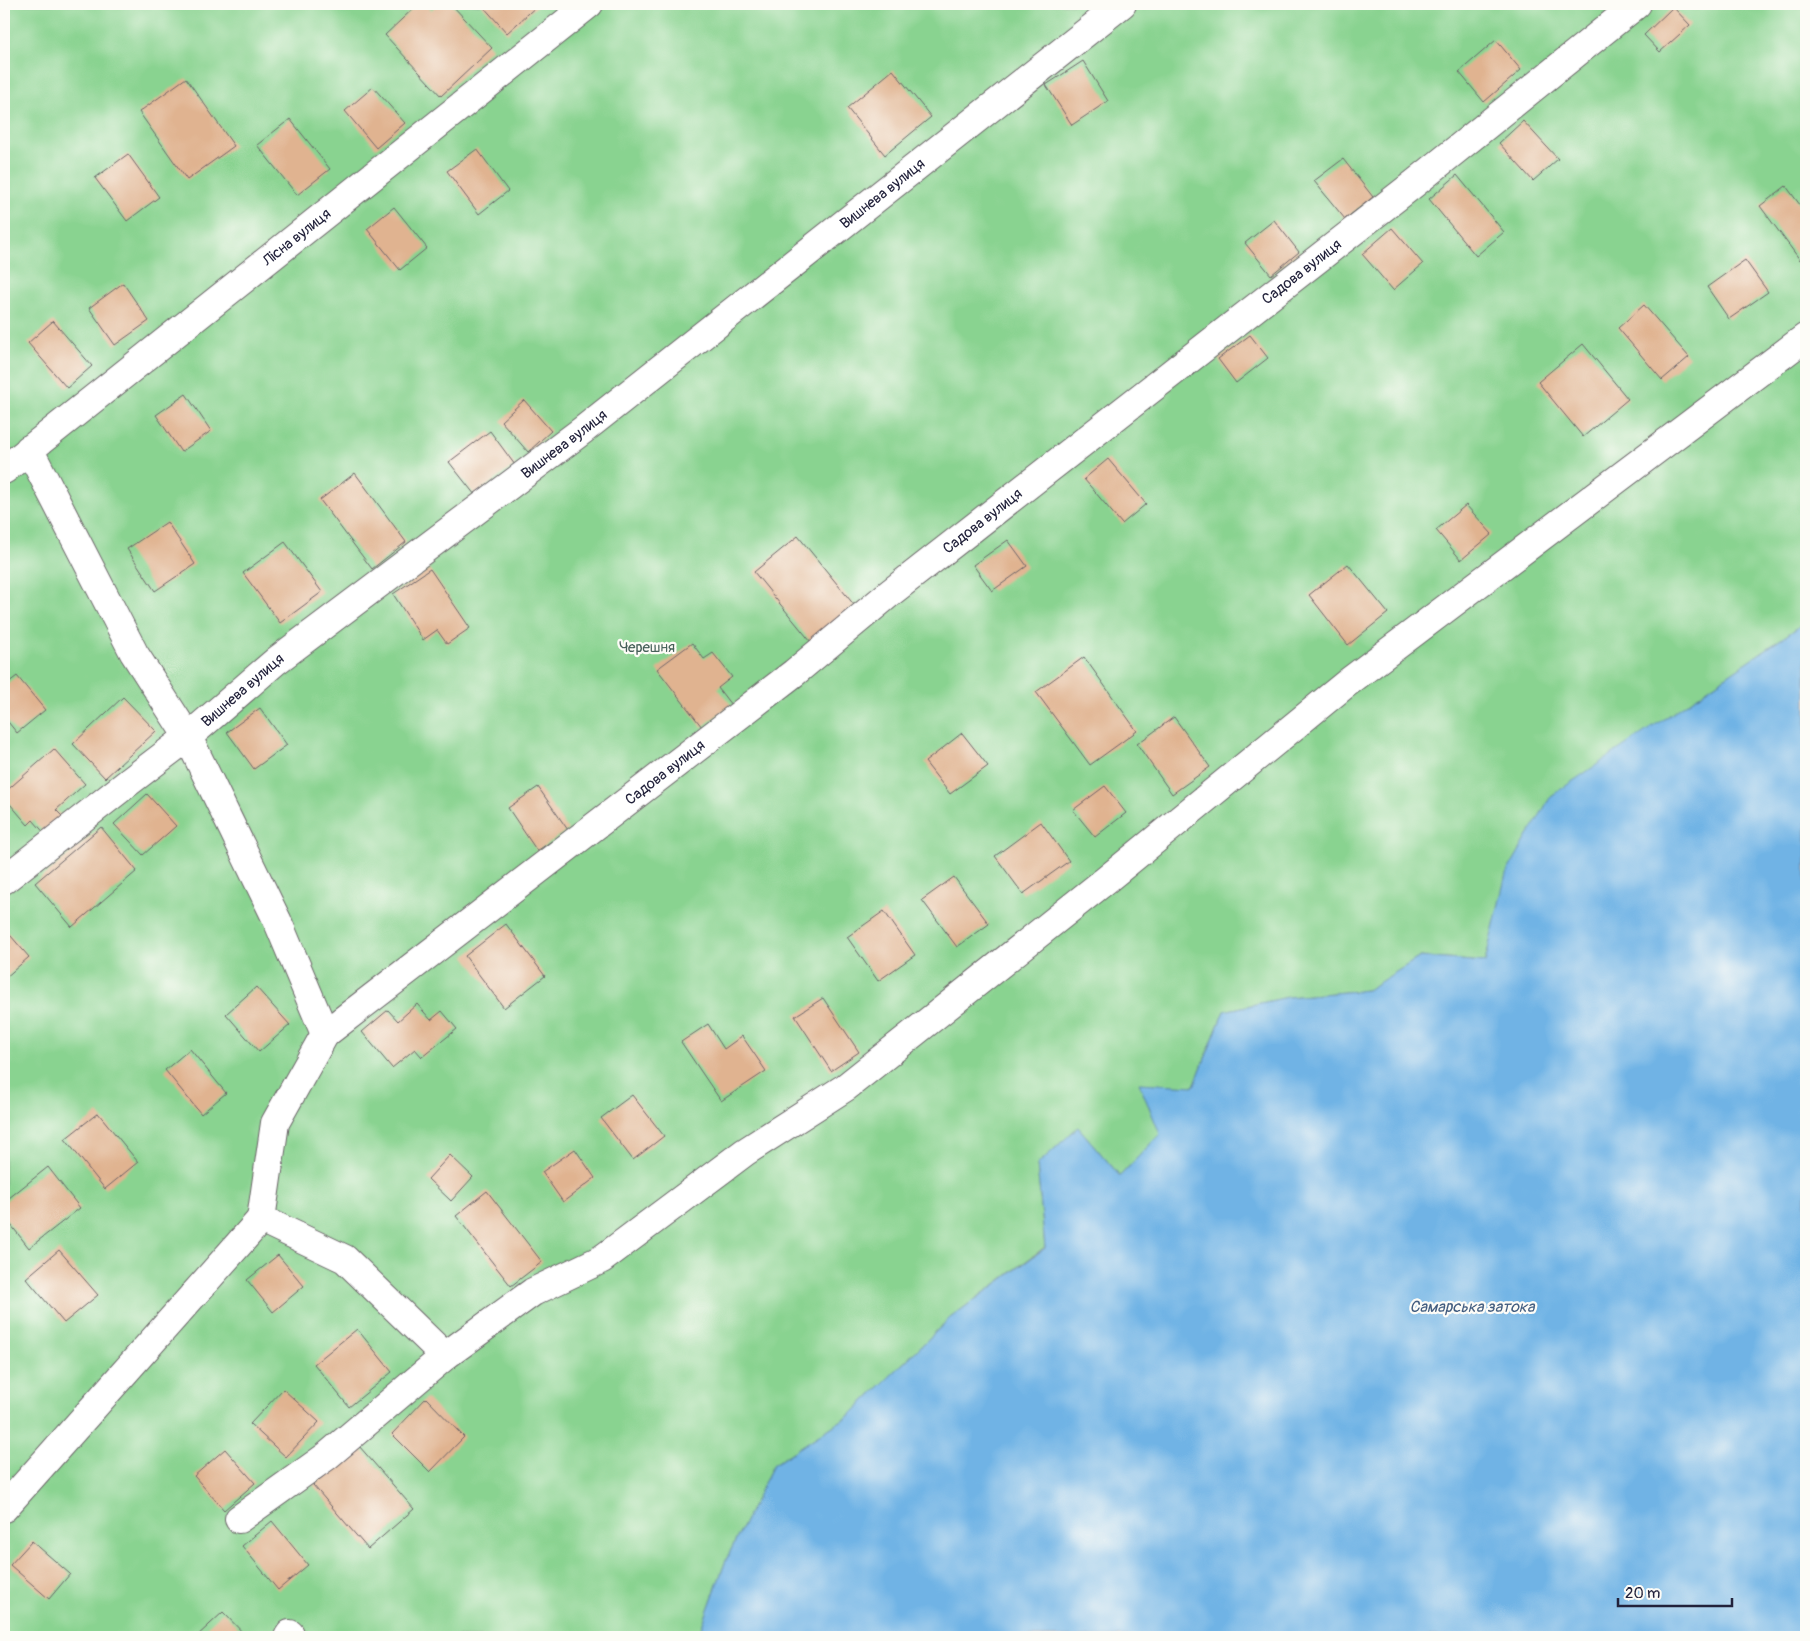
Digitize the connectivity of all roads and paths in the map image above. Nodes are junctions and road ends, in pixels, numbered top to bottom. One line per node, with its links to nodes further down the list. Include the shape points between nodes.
1 (589, 4): 5 (lane, Лісна вулиця)
2 (1122, 4): 7 (lane, Вишнева вулиця, via 591,424 276,661)
3 (1636, 4): 9 (lane, Садова вулиця, via 1415,183 890,593 794,673)
4 (1806, 337): 11 (lane, via 1348,683 846,1087 745,1152 602,1259 534,1292)
5 (29, 449): 6 (lane, Лісна вулиця); 7 (lane, via 134,653)
6 (4, 470)
7 (188, 737): 8 (lane, Вишнева вулиця); 9 (lane, via 277,920)
8 (4, 880)
9 (325, 1034): 10 (lane, via 275,1123)
10 (261, 1219): 11 (lane, via 344,1259); 12 (lane)
11 (445, 1356): 13 (lane, via 327,1456)
12 (4, 1508)
13 (239, 1519)

